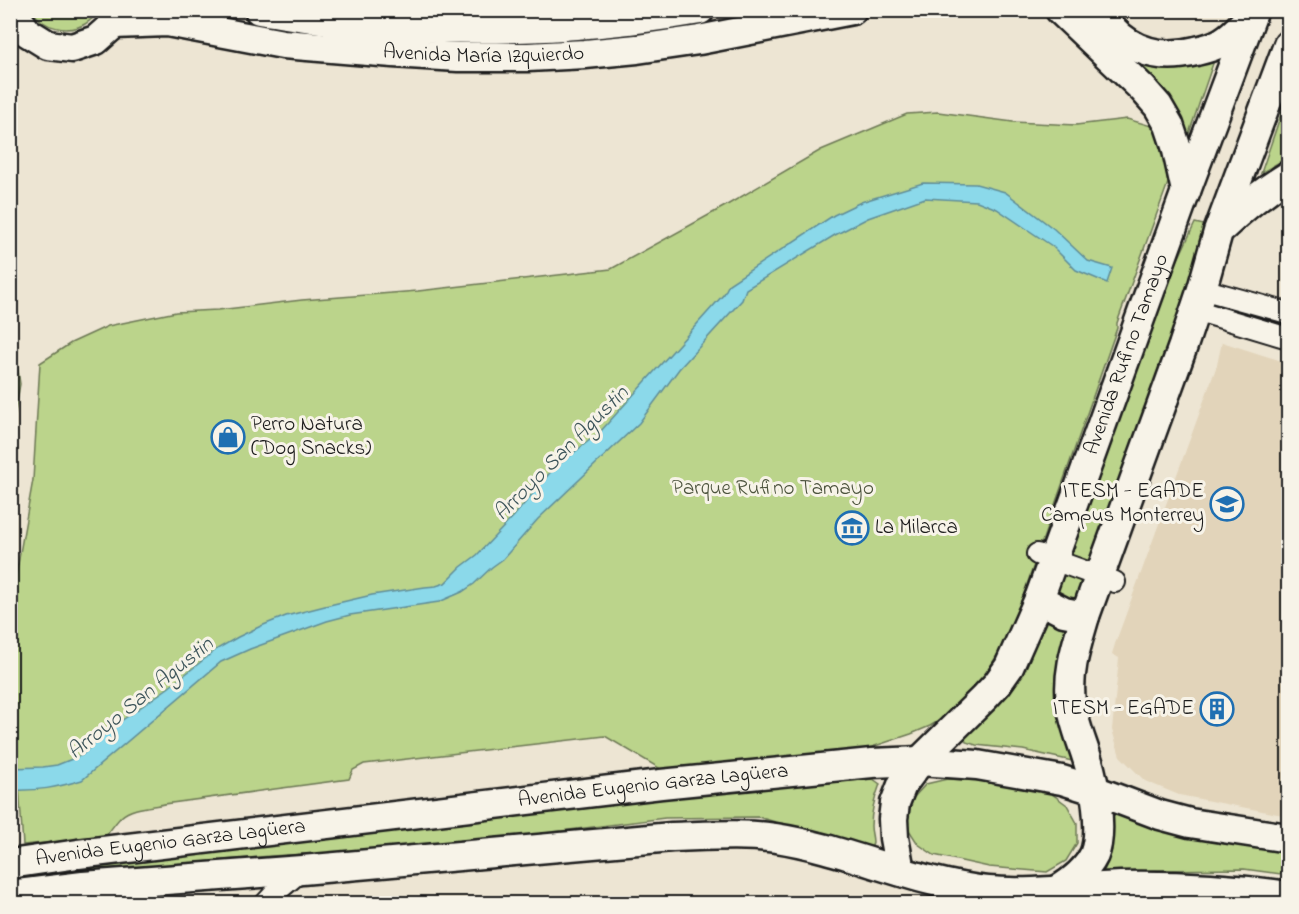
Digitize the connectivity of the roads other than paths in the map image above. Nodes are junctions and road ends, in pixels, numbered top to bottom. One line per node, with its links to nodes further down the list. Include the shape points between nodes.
1 (260, 10): 2 (street, Avenida María Izquierdo, via 378,26 490,30 606,23)
2 (700, 10)
3 (852, 10): 8 (street, Avenida María Izquierdo, via 637,49 528,57 458,57 283,44)
4 (1060, 10): 11 (street, via 1158,106 1176,146)
5 (1098, 10): 7 (street, via 1118,36 1134,47 1166,55 1212,47 1235,32)
6 (12, 11): 8 (street, via 27,32 48,45 72,48 96,40)
7 (1254, 12): 11 (street, Avenida Rufino Tamayo)
8 (117, 17)
9 (1288, 45): 12 (street)
10 (1288, 176): 12 (street, via 1243,207)
11 (1186, 191): 16 (street, Avenida Rufino Tamayo)
12 (1218, 232): 13 (street)
13 (1199, 299): 14 (street); 15 (street); 17 (street)
14 (1287, 313): 15 (street)
15 (1283, 336)
16 (1045, 557): 17 (street); 18 (street, Avenida Rufino Tamayo)
17 (1107, 579): 19 (street)
18 (1039, 599): 19 (street, via 1064,612); 20 (street, Avenida Rufino Tamayo, via 998,684)
19 (1085, 616): 21 (street, via 1070,687 1075,724)
20 (920, 761): 21 (street, Avenida Eugenio Garza Lagüera, via 1020,772); 23 (street, Avenida Eugenio Garza Lagüera, via 661,784); 25 (street, Avenida Rufino Tamayo, via 902,785 895,803 894,838)
21 (1094, 790): 22 (street, Avenida Eugenio Garza Lagüera, via 1190,823); 27 (street, via 1098,820 1095,853 1076,879)
22 (1288, 838)
23 (10, 864)
24 (302, 870): 25 (street, Avenida Eugenio Garza Lagüera, via 727,835 778,838); 26 (street, Avenida Eugenio Garza Lagüera); 32 (street)
25 (900, 871): 27 (street, Avenida Eugenio Garza Lagüera, via 988,891)
26 (83, 886): 28 (street, Avenida Eugenio Garza Lagüera); 31 (street)
27 (1058, 890): 30 (street, Avenida Eugenio Garza Lagüera, via 1162,886)
28 (10, 895)
29 (1288, 896): 30 (street, Avenida Eugenio Garza Lagüera)
30 (1259, 897)
31 (124, 903)
32 (265, 903)

